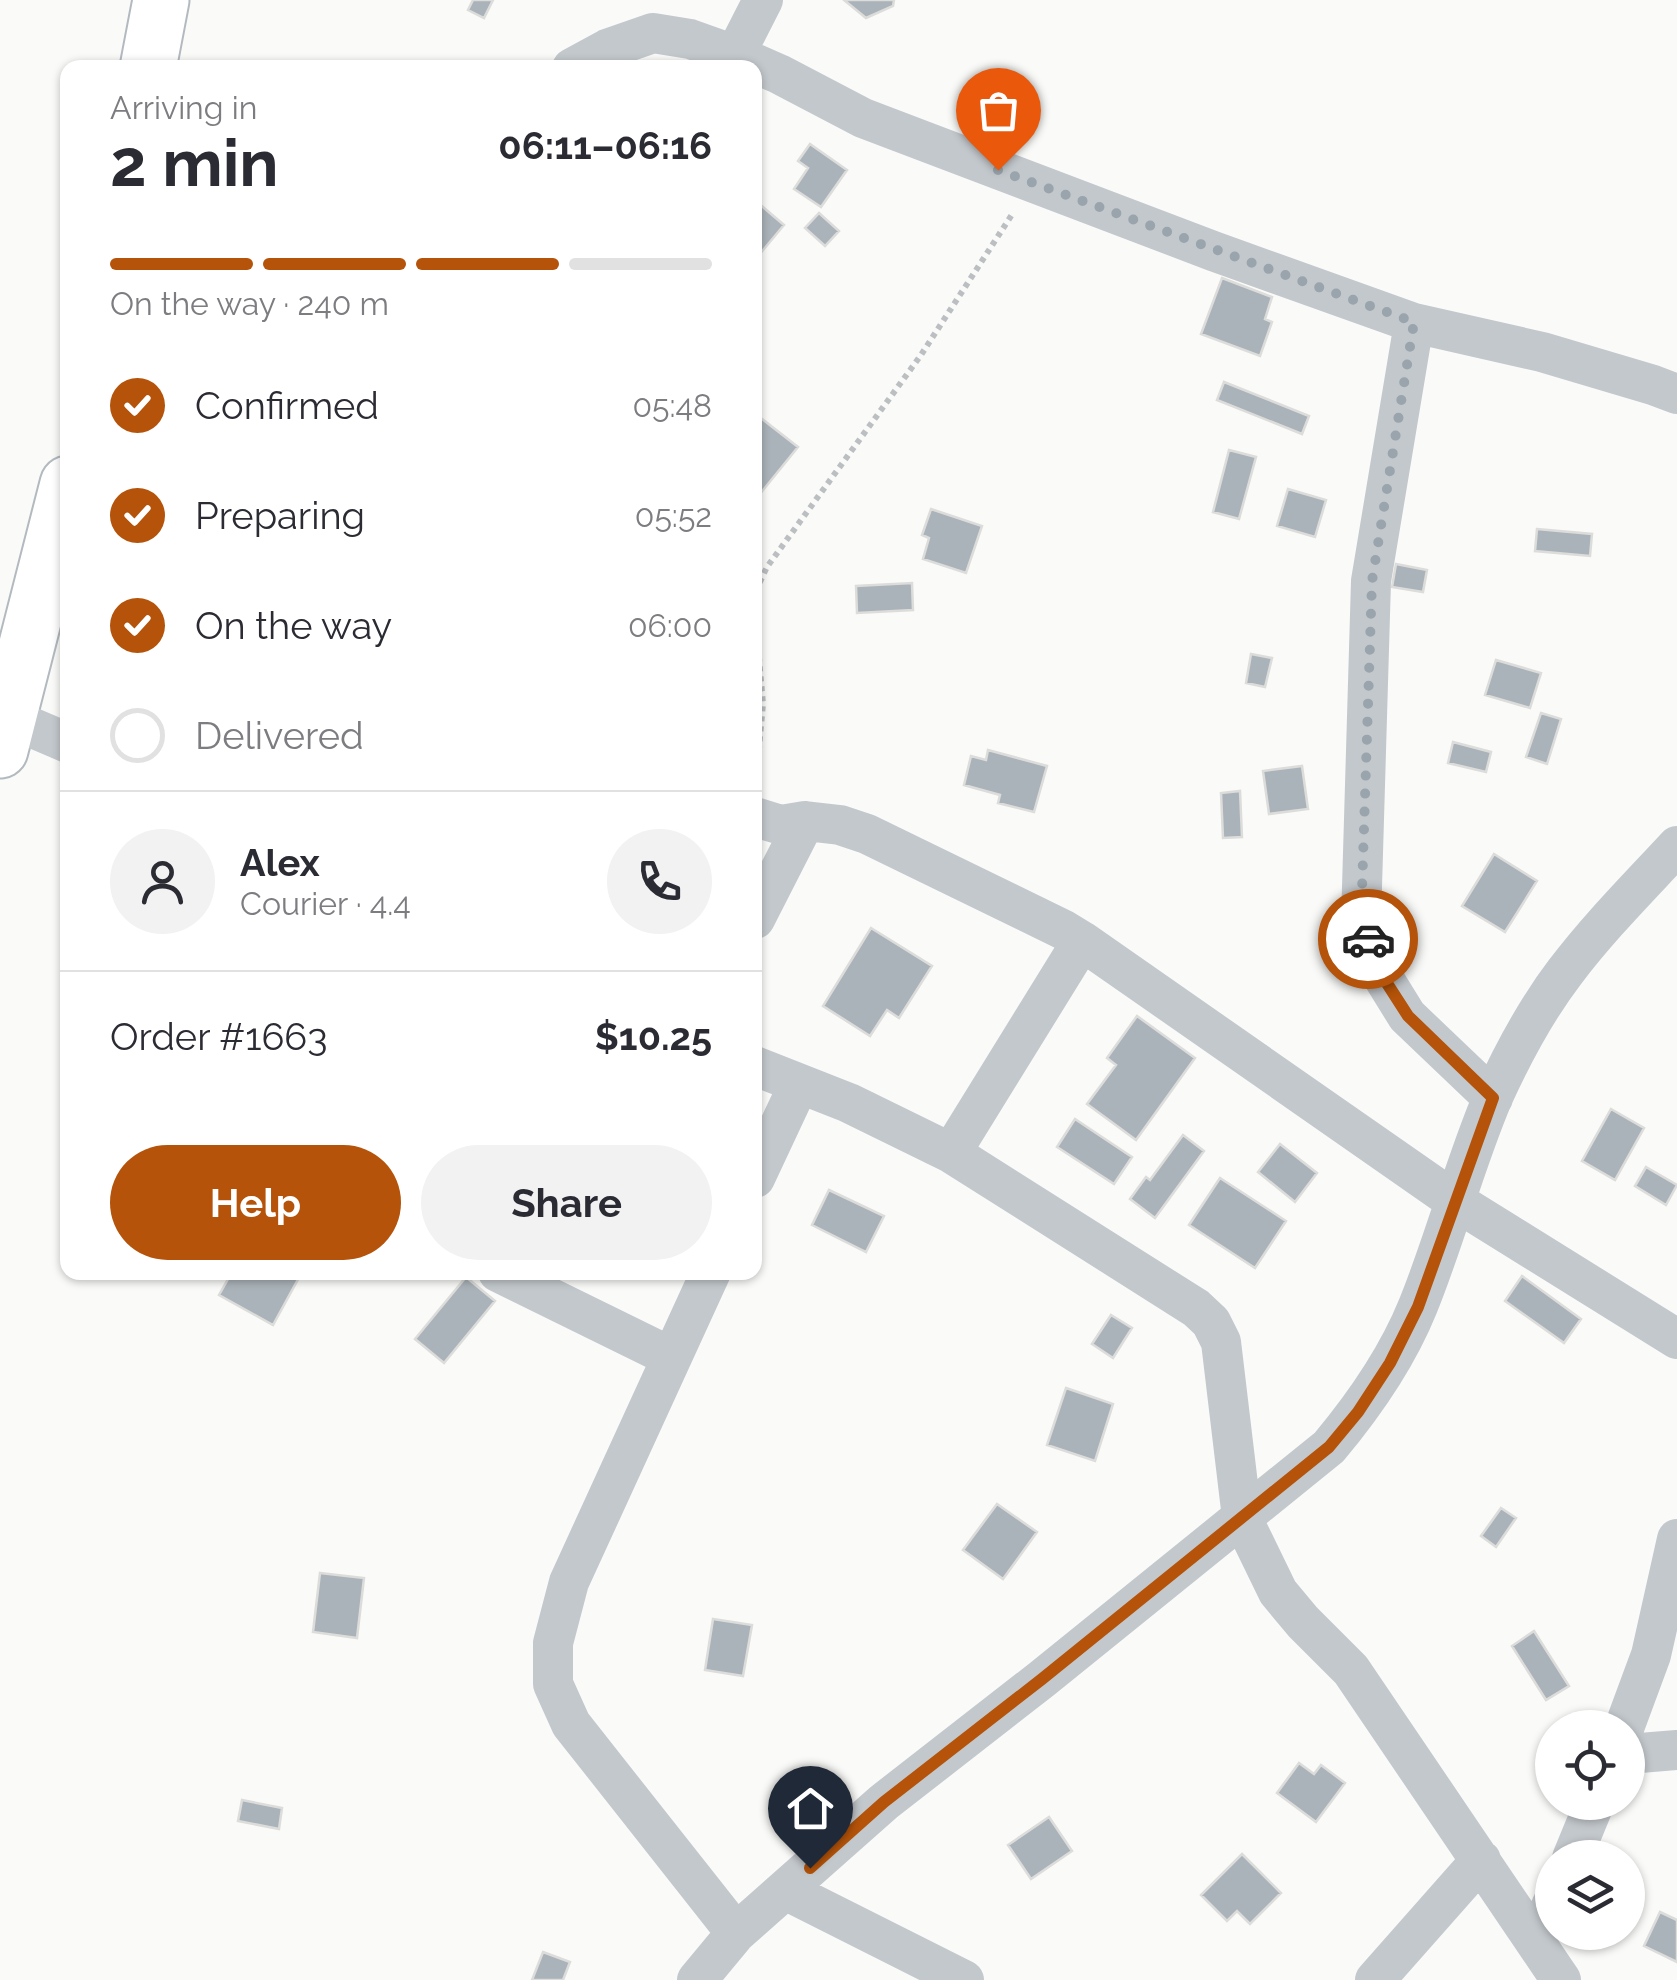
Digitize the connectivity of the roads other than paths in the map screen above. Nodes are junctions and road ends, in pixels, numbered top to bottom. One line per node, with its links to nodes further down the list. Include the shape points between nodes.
1 (161, 0): 4 (main road)
2 (763, 0): 3 (street)
3 (734, 54): 5 (street, via 652,33); 6 (street)
4 (150, 60)
5 (587, 60)
6 (748, 60)
7 (762, 66): 8 (street, via 863,118)
8 (1414, 322): 9 (street); 20 (street, via 1372,581 1361,921 1381,974 1408,1016)
9 (1677, 394)
10 (60, 514): 11 (main road)
11 (3, 728): 12 (street)
12 (60, 741)
13 (762, 818): 14 (street)
14 (805, 821): 16 (street); 17 (street, via 867,834)
15 (1677, 846): 20 (street, via 1564,973)
16 (762, 905)
17 (1082, 941): 21 (street); 23 (street)
18 (762, 1069): 19 (street)
19 (799, 1084): 21 (street); 22 (street)
20 (1493, 1098): 23 (street)
21 (951, 1153): 28 (street, via 1211,1322 1221,1342)
22 (762, 1163)
23 (1455, 1201): 26 (street); 28 (street, via 1418,1307 1358,1412 1329,1447)
24 (514, 1280): 27 (street)
25 (706, 1280): 27 (street)
26 (1677, 1339)
27 (670, 1357): 35 (street, via 569,1582 553,1643 553,1684 571,1724)
28 (1242, 1518): 33 (street, via 1278,1592 1351,1670); 34 (street, via 884,1802)
29 (1677, 1538): 30 (street, via 1651,1655)
30 (1631, 1710)
31 (1677, 1750): 32 (street)
32 (1645, 1753)
33 (1481, 1860): 36 (street); 40 (street)
34 (785, 1890): 35 (street); 39 (street)
35 (736, 1933): 38 (street)
36 (1535, 1941)
37 (1541, 1950): 41 (street)
38 (697, 1980)
39 (964, 1980)
40 (1374, 1980)
41 (1561, 1980)

